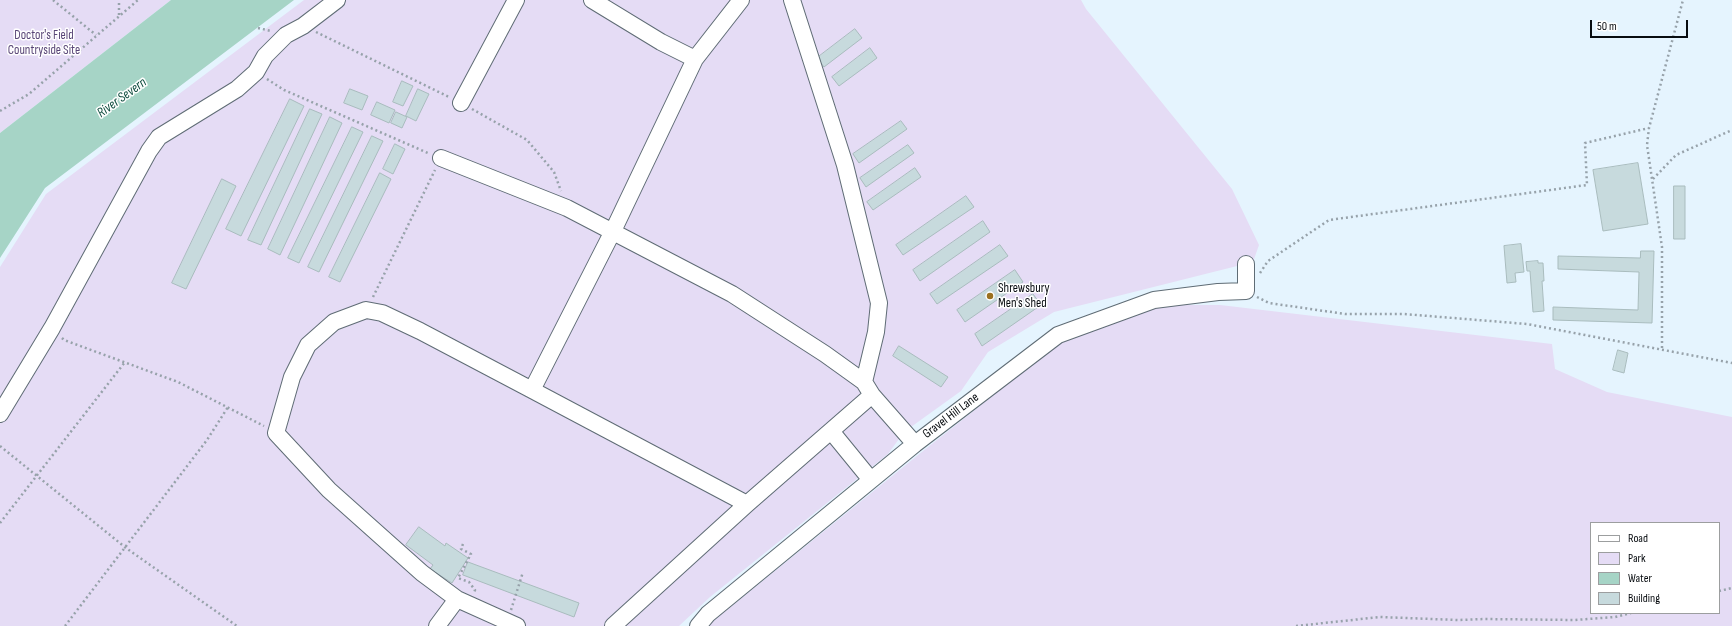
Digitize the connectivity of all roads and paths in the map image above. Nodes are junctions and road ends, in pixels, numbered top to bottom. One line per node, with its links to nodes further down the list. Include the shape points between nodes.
1 (53, 0): 11 (path)
2 (119, 0): 10 (path)
3 (138, 0): 10 (path)
4 (337, 0): 13 (street, via 303,26 286,35 265,56)
5 (516, 0): 14 (street)
6 (592, 0): 12 (street, via 661,42)
7 (741, 0): 12 (street)
8 (792, 0): 28 (street, via 845,165 879,303)
9 (1683, 0): 16 (path)
10 (119, 15): 11 (path)
11 (96, 35): 15 (path, via 29,94)
12 (695, 59): 20 (street)
13 (256, 72): 18 (path, via 284,90); 24 (street, via 237,89 159,137)
14 (461, 103)
15 (0, 112)
16 (1649, 128): 19 (path); 22 (path, via 1585,143 1587,185 1329,220 1268,261)
17 (1732, 130): 19 (path, via 1676,155)
18 (440, 158): 20 (street, via 567,208); 23 (path)
19 (1652, 180): 25 (path, via 1662,247)
20 (613, 231): 28 (street, via 732,294 825,354); 29 (street)
21 (1246, 264): 22 (street)
22 (1246, 291): 25 (path, via 1269,303 1345,314 1404,314 1527,324); 34 (street, Gravel Hill Lane, via 1154,300 1058,335)
23 (366, 310): 29 (street, via 382,313); 33 (street, via 334,322 308,345 292,377)
24 (52, 328): 26 (path, via 64,340); 31 (street)
25 (1662, 348): 27 (path)
26 (125, 362): 30 (path, via 178,382); 36 (path)
27 (1732, 363)
28 (868, 388): 32 (street); 34 (street)
29 (532, 390): 38 (street)
30 (228, 407): 33 (path); 41 (path, via 207,440)
31 (0, 414)
32 (831, 431): 37 (street); 38 (street)
33 (276, 433): 46 (street, via 329,490 422,573)
34 (914, 444): 37 (street, Gravel Hill Lane)
35 (0, 446): 36 (path)
36 (37, 477): 39 (path); 41 (path)
37 (871, 480): 53 (street, Gravel Hill Lane, via 708,614)
38 (746, 504): 52 (street)
39 (0, 523)
40 (463, 544): 46 (path, via 461,549 471,554 458,578 469,582 475,590)
41 (126, 548): 48 (path); 49 (path)
42 (523, 572): 45 (path)
43 (1732, 588): 44 (path)
44 (1720, 591)
45 (516, 594)
46 (463, 602): 50 (street); 51 (street)
47 (1627, 614): 54 (path, via 1575,620 1380,617)
48 (65, 626)
49 (237, 626)
50 (437, 626)
51 (517, 626)
52 (613, 626)
53 (698, 626)
54 (1296, 626)

